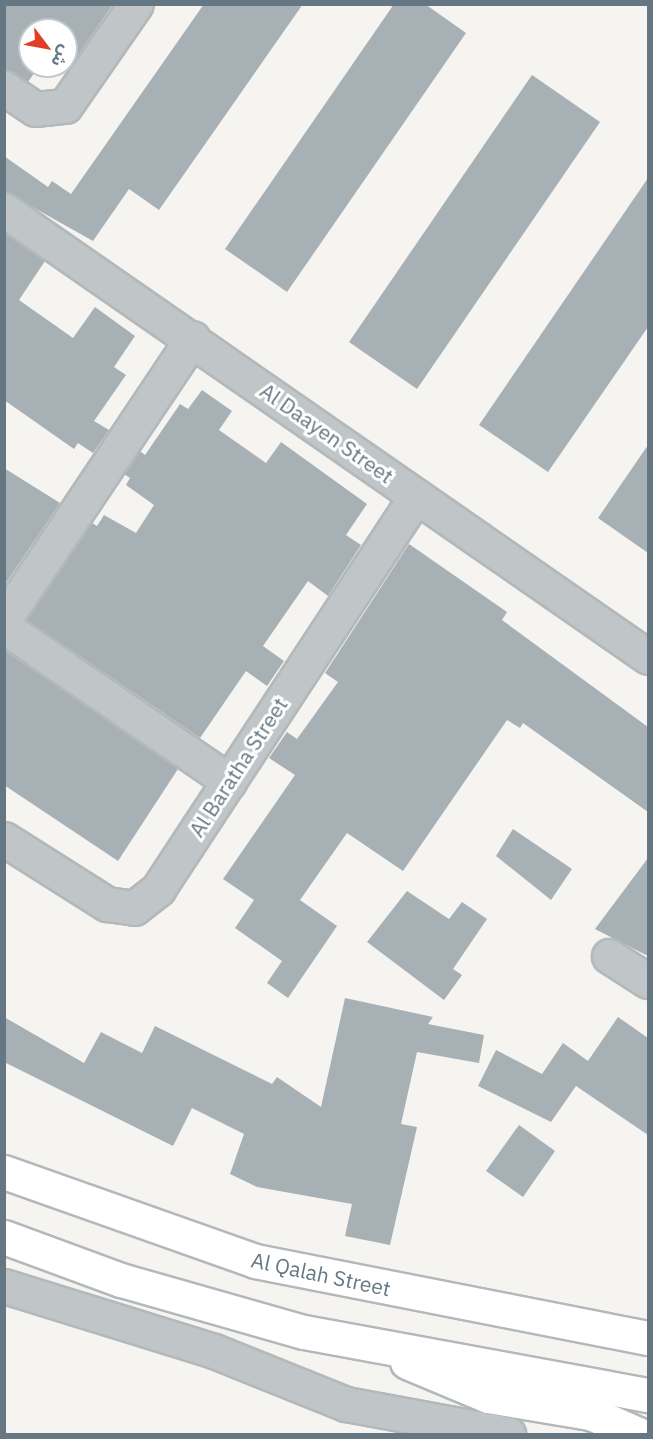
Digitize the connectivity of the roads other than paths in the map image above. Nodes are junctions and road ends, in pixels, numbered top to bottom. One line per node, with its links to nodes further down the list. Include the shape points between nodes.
1 (136, 4): 2 (street, via 64,106 35,110)
2 (4, 88)
3 (4, 210): 4 (street, Al Daayen Street)
4 (193, 338): 5 (street, Al Daayen Street); 6 (street)
5 (416, 496): 8 (street, Al Daayen Street); 9 (street, Al Baratha Street)
6 (4, 620)
7 (4, 627): 9 (street)
8 (648, 657)
9 (229, 781): 10 (street, Al Baratha Street, via 158,889 134,908 107,904)
10 (4, 839)
11 (609, 956): 12 (street)
12 (648, 981)
13 (4, 1172): 16 (main road, Al Qalah Street, via 255,1261)
14 (4, 1237): 17 (main road, via 221,1311)
15 (4, 1287): 19 (street, via 214,1351 346,1404)
16 (642, 1335)
17 (384, 1346): 18 (main road); 20 (main road, via 454,1385 590,1413)
18 (648, 1395)
19 (508, 1434)
20 (638, 1434)

